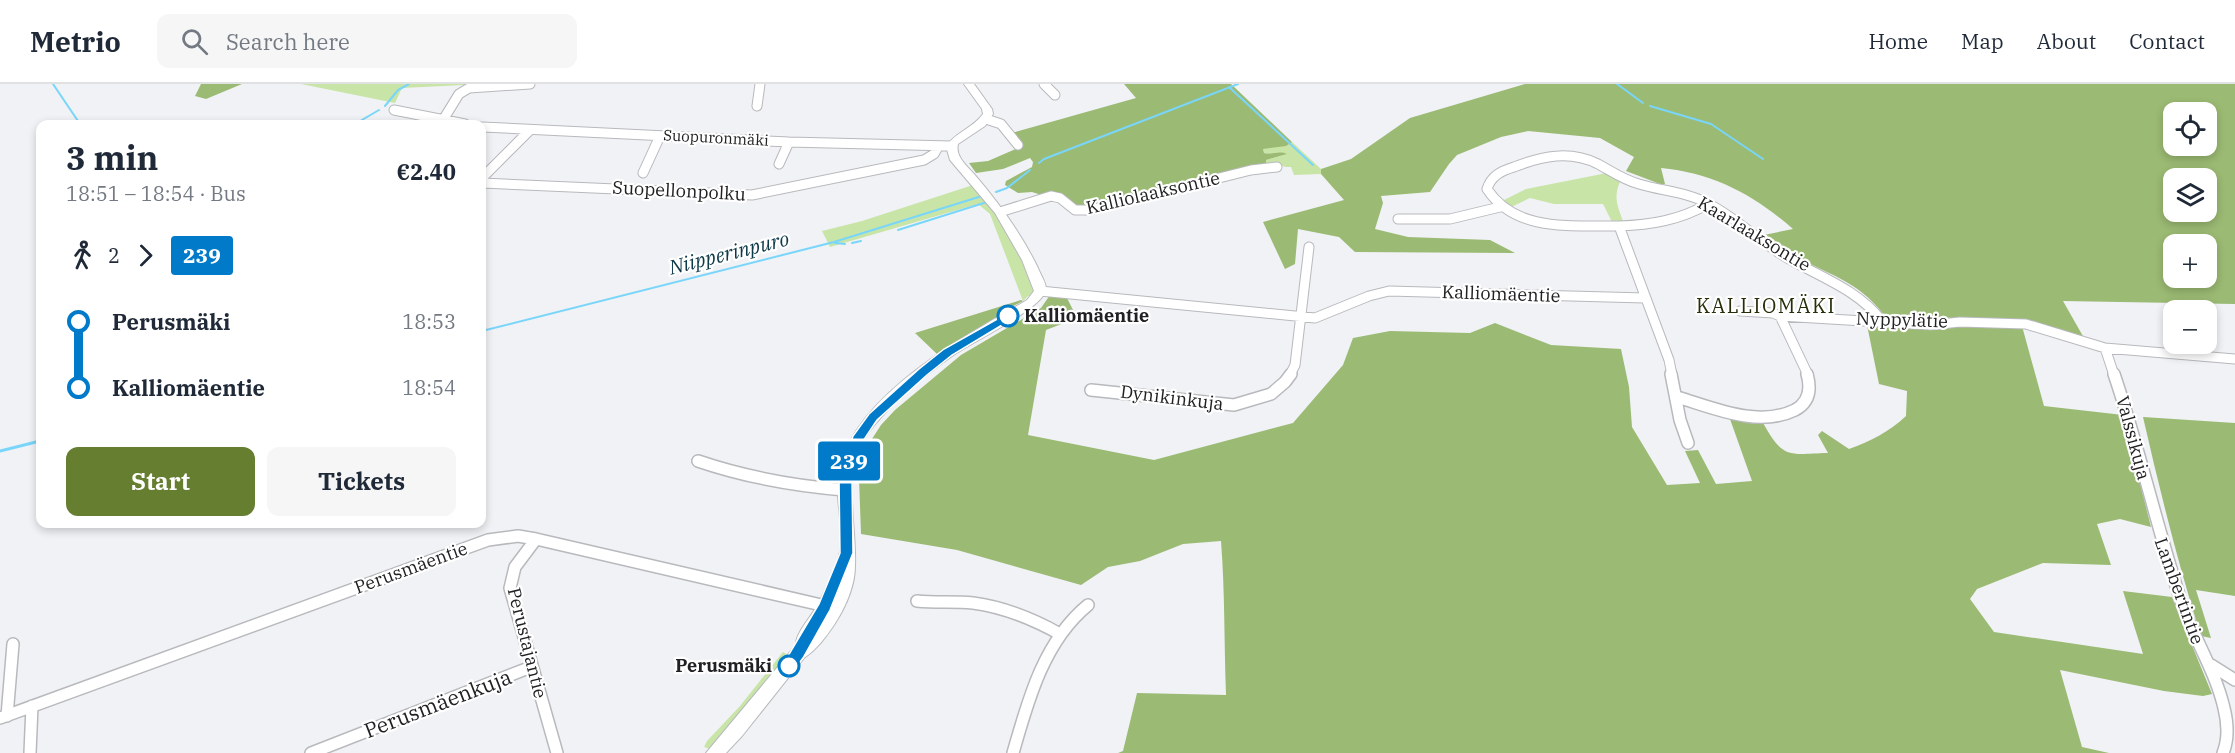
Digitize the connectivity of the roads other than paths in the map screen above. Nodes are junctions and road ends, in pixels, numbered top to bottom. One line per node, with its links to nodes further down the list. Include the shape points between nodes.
1 (530, 84): 9 (street, via 469,88 459,94)
2 (760, 84): 6 (street)
3 (969, 84): 8 (street, via 987,109)
4 (1044, 84): 5 (street)
5 (1055, 95)
6 (757, 106)
7 (394, 110): 9 (street)
8 (986, 118): 14 (street, via 1001,124); 15 (street)
9 (443, 120)
10 (486, 127): 11 (street, Suopuronmäki)
11 (530, 130): 12 (street, Suopuronmäki); 20 (street)
12 (660, 136): 13 (street, Suopuronmäki); 19 (street)
13 (789, 142): 16 (street, Suopuronmäki); 17 (street)
14 (1018, 145)
15 (951, 146): 16 (street, Suopuronmäki); 24 (street, via 954,159)
16 (938, 147): 21 (street, Suopellonpolku, via 924,160 752,195)
17 (779, 164)
18 (1277, 167): 24 (street, Kalliolaaksontie, via 1091,210 1075,210 1051,196)
19 (644, 173)
20 (486, 176)
21 (486, 180)
22 (1708, 204): 23 (street, Kaarlaaksontie, via 1679,192 1624,179 1585,159 1556,155 1532,159 1493,177 1487,189); 26 (street, via 1663,222); 33 (street, Kaarlaaksontie, via 1774,250 1854,292 1873,307)
23 (1500, 207): 25 (street, via 1461,219); 26 (street, via 1531,221)
24 (1000, 212): 28 (street, via 1039,281)
25 (1398, 219)
26 (1619, 226): 29 (street)
27 (1308, 247): 31 (street)
28 (1040, 291): 31 (street, Kalliomäentie); 40 (street, via 1031,303 948,352 873,417 854,446)
29 (1644, 298): 31 (street, Kalliomäentie, via 1389,291 1361,297 1324,316); 37 (street, via 1669,360)
30 (1740, 310): 32 (street, Nyppylätie)
31 (1300, 316): 36 (street, Dynikinkuja, via 1291,378 1273,393 1251,402 1234,405)
32 (1780, 316): 33 (street, Nyppylätie); 37 (street, via 1809,381 1809,394 1803,404 1787,414 1764,417)
33 (1882, 321): 34 (street, Nyppylätie, via 2026,324)
34 (2105, 348): 35 (street, Nyppylätie); 41 (street, Valssikuja, via 2124,401)
35 (2235, 359)
36 (1091, 390)
37 (1677, 397): 38 (street)
38 (1688, 443)
39 (698, 461): 40 (street, via 818,488)
40 (845, 490): 45 (street, via 847,577)
41 (2157, 529): 48 (street, Lambertintie, via 2192,633)
42 (536, 539): 45 (street, Perusmäentie); 49 (street, Perustajantie, via 515,567 510,588); 51 (street, Perusmäentie, via 518,536 488,540)
43 (917, 601): 46 (street, via 991,607)
44 (1088, 605): 46 (street, via 1075,613)
45 (830, 607): 53 (street, via 811,644 798,653)
46 (1060, 634): 59 (street, via 1030,699)
47 (13, 644): 52 (street)
48 (2211, 665): 50 (street); 60 (street, Lambertintie, via 2228,735 2229,743)
49 (531, 667): 55 (street, Perusmäenkuja); 56 (street, Perustajantie)
50 (2235, 680)
51 (32, 706): 52 (street, Perusmäentie); 54 (street)
52 (3, 717)
53 (736, 731): 57 (street); 58 (street)
54 (30, 753)
55 (311, 753)
56 (557, 753)
57 (715, 753)
58 (727, 753)
59 (1013, 753)
60 (2223, 753)

